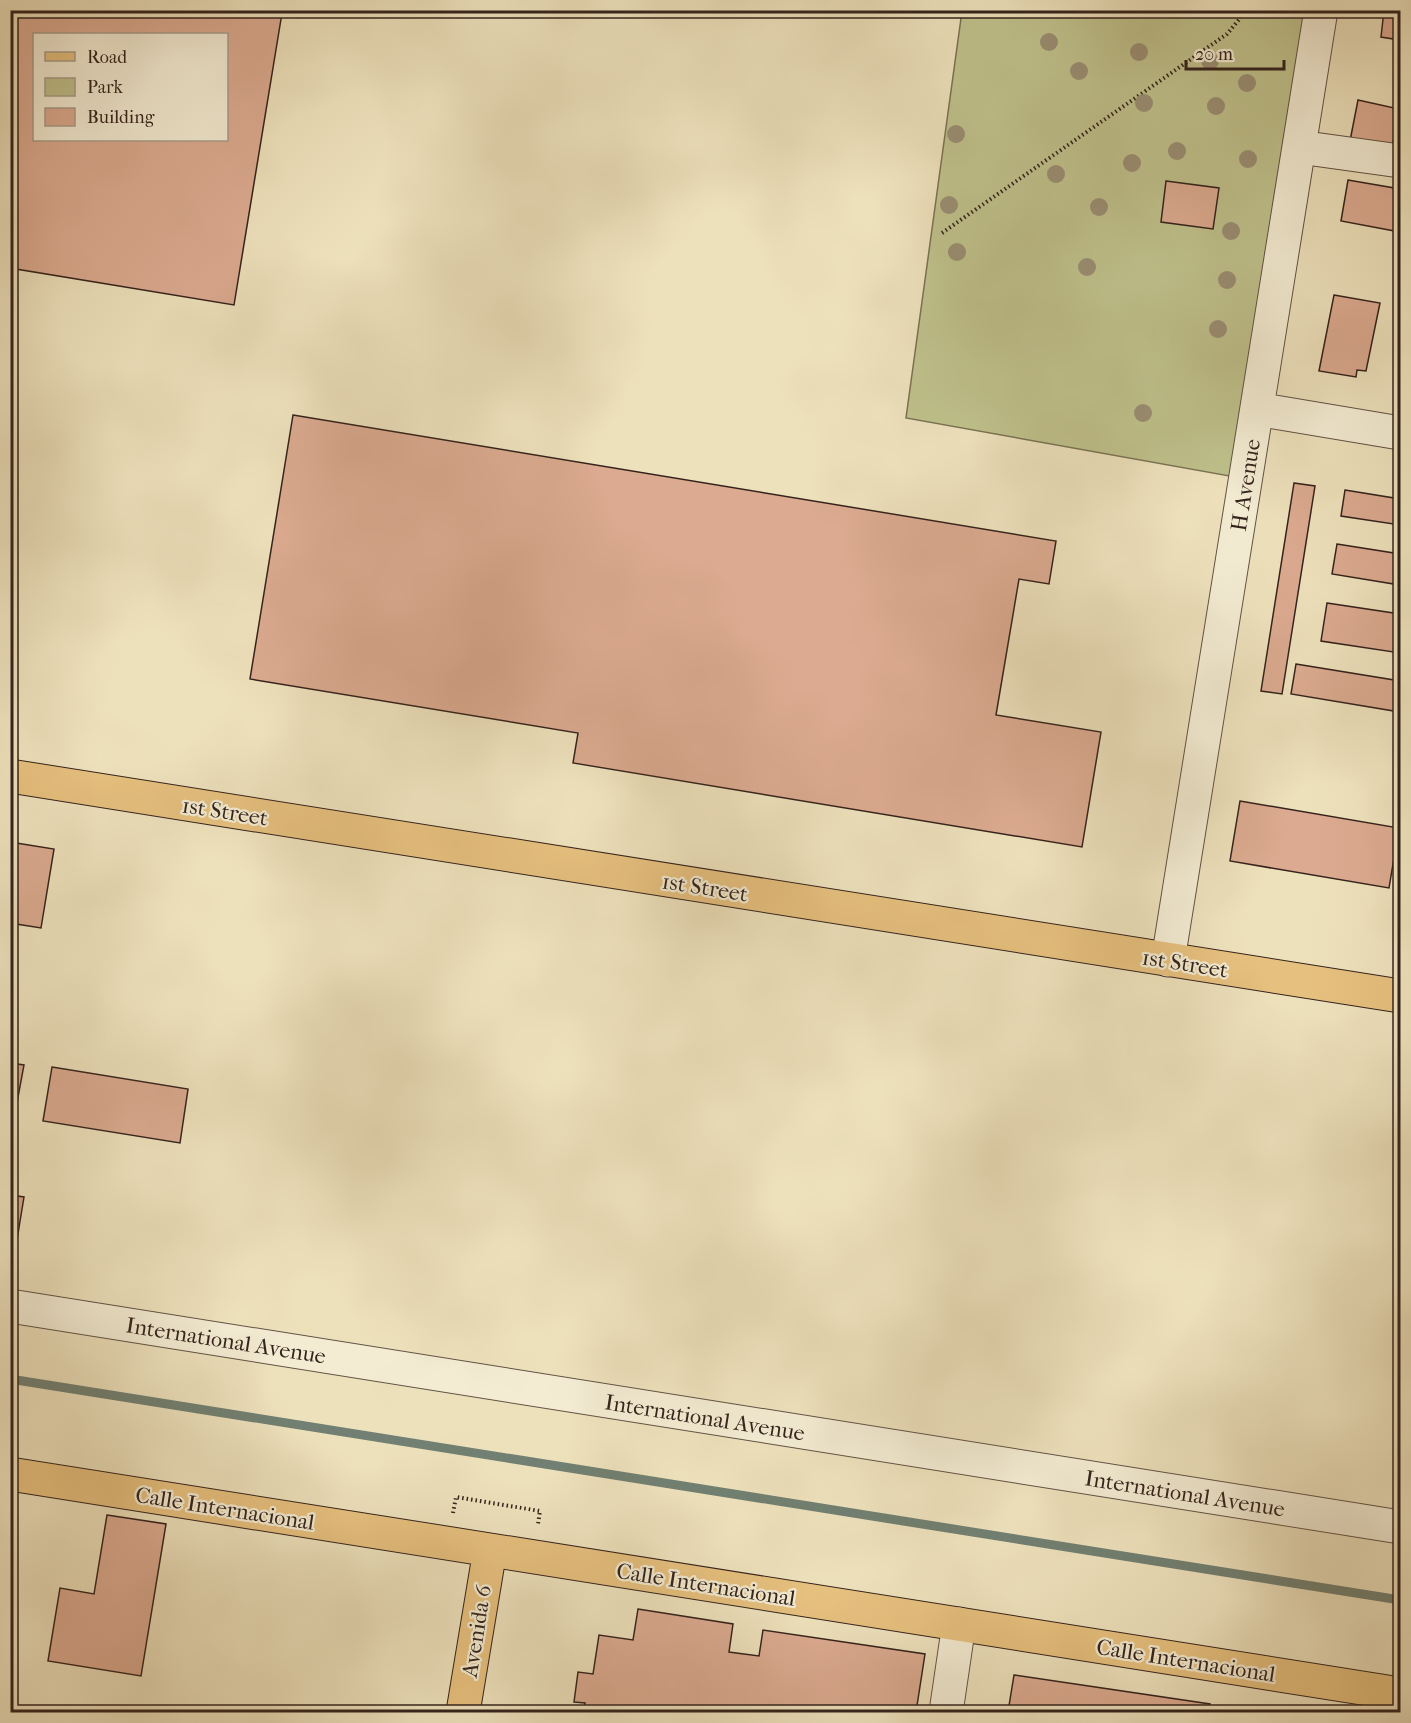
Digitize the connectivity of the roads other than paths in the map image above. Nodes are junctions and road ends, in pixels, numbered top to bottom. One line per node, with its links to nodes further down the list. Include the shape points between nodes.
1 (1321, 10): 2 (street, H Avenue)
2 (1299, 147): 3 (street); 4 (street, H Avenue)
3 (1401, 161)
4 (1257, 409): 5 (street); 7 (street, H Avenue)
5 (1401, 433)
6 (10, 776): 7 (main road, 1st Street)
7 (1168, 960): 8 (main road, 1st Street)
8 (1401, 996)
9 (10, 1306): 11 (street, International Avenue)
10 (10, 1474): 12 (main road, Calle Internacional)
11 (1401, 1527)
12 (490, 1550): 13 (main road, Calle Internacional); 15 (main road, Avenida 6)
13 (959, 1624): 14 (main road, Calle Internacional); 16 (street)
14 (1401, 1694)
15 (463, 1713)
16 (946, 1713)

